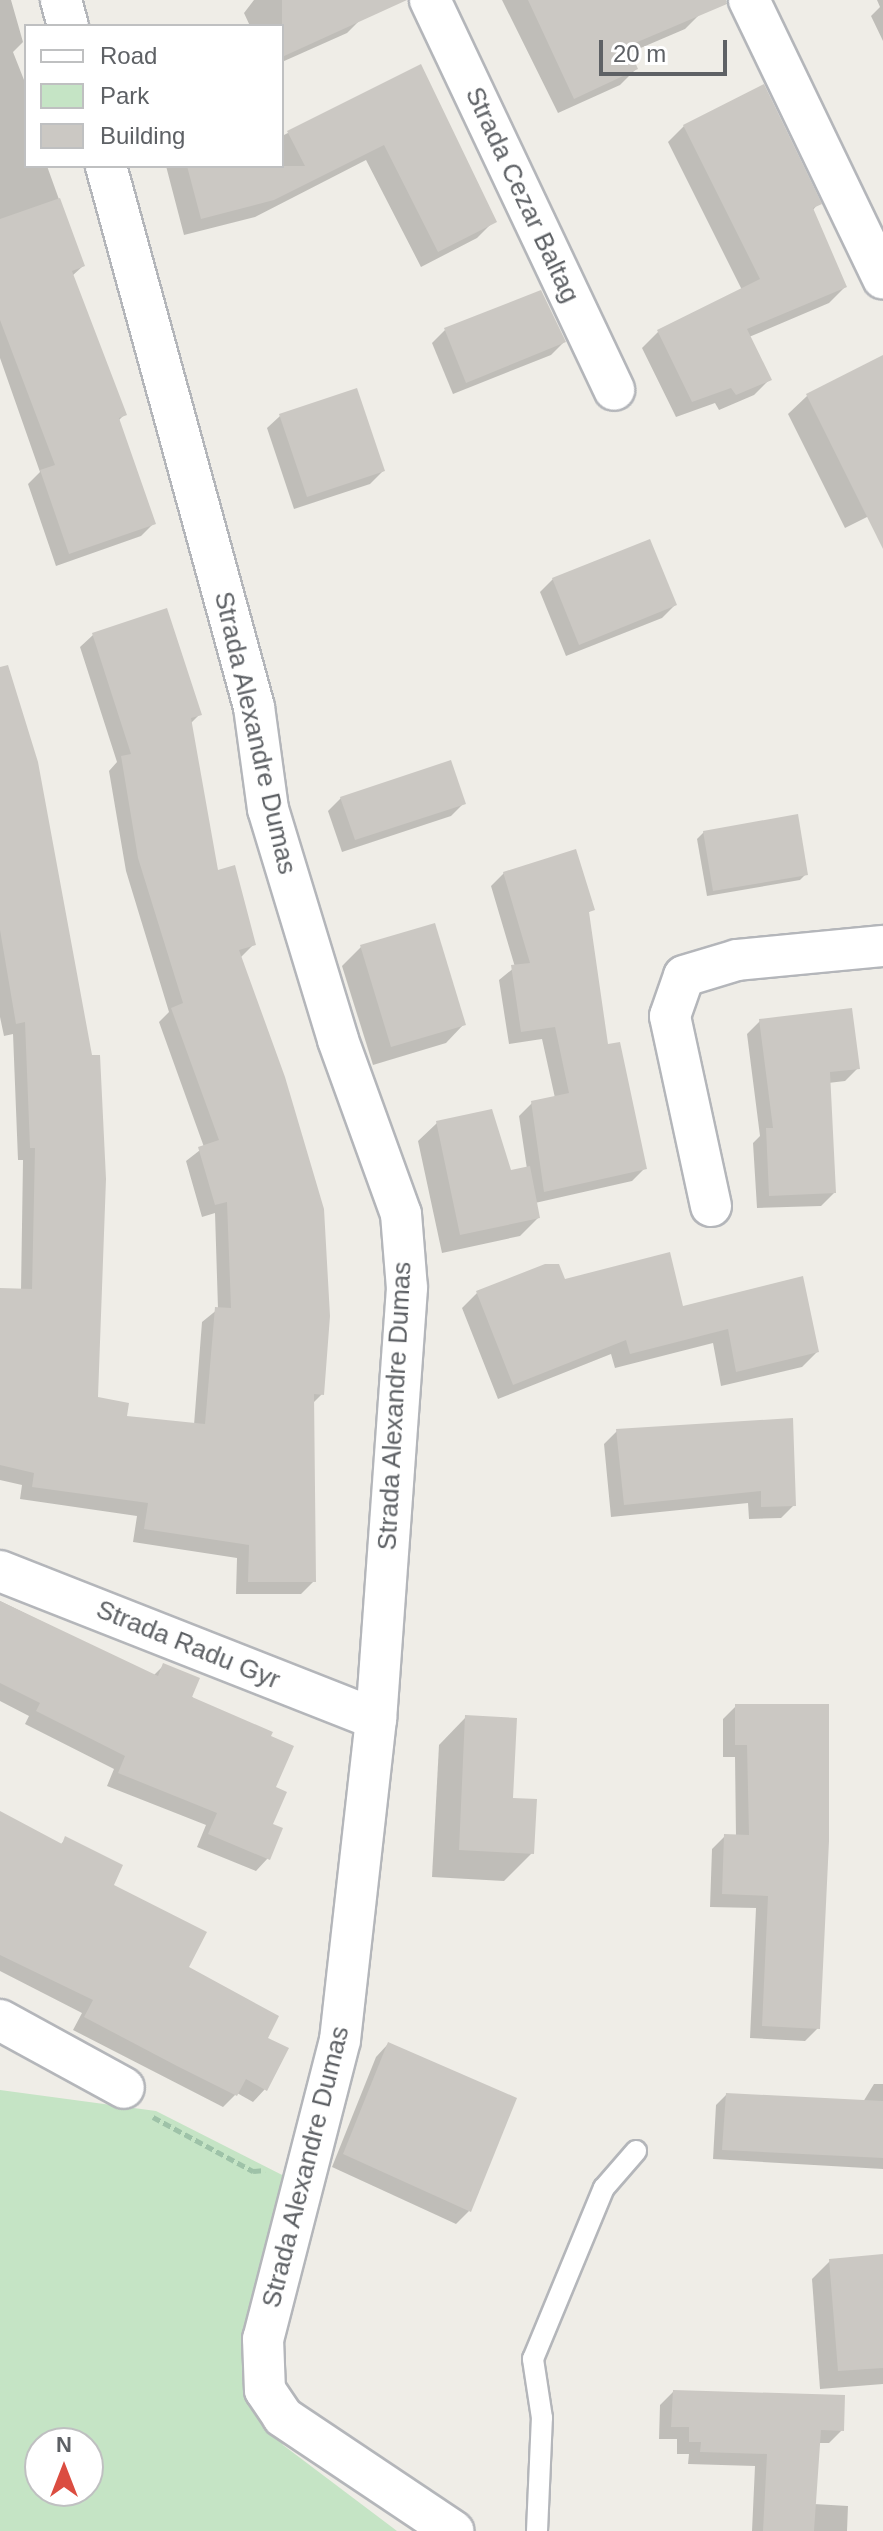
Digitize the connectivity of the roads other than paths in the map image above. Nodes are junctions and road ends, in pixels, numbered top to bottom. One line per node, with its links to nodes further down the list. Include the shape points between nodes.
1 (61, 0): 4 (street)
2 (430, 0): 7 (street, Strada Cezar Baltag)
3 (749, 0): 6 (street)
4 (67, 24)
5 (107, 168): 11 (street, Strada Alexandre Dumas, via 254,707 268,809 338,1040 401,1214 407,1288)
6 (883, 278)
7 (614, 390)
8 (883, 946): 9 (street, via 737,960 684,976 670,1016)
9 (711, 1206)
10 (0, 1571): 11 (street, Strada Radu Gyr)
11 (376, 1719): 15 (street, Strada Alexandre Dumas, via 340,2040 263,2339 265,2390 283,2417)
12 (0, 2020): 13 (street)
13 (124, 2088)
14 (636, 2151): 16 (lane, via 604,2188 533,2359 542,2418)
15 (453, 2531)
16 (537, 2531)

